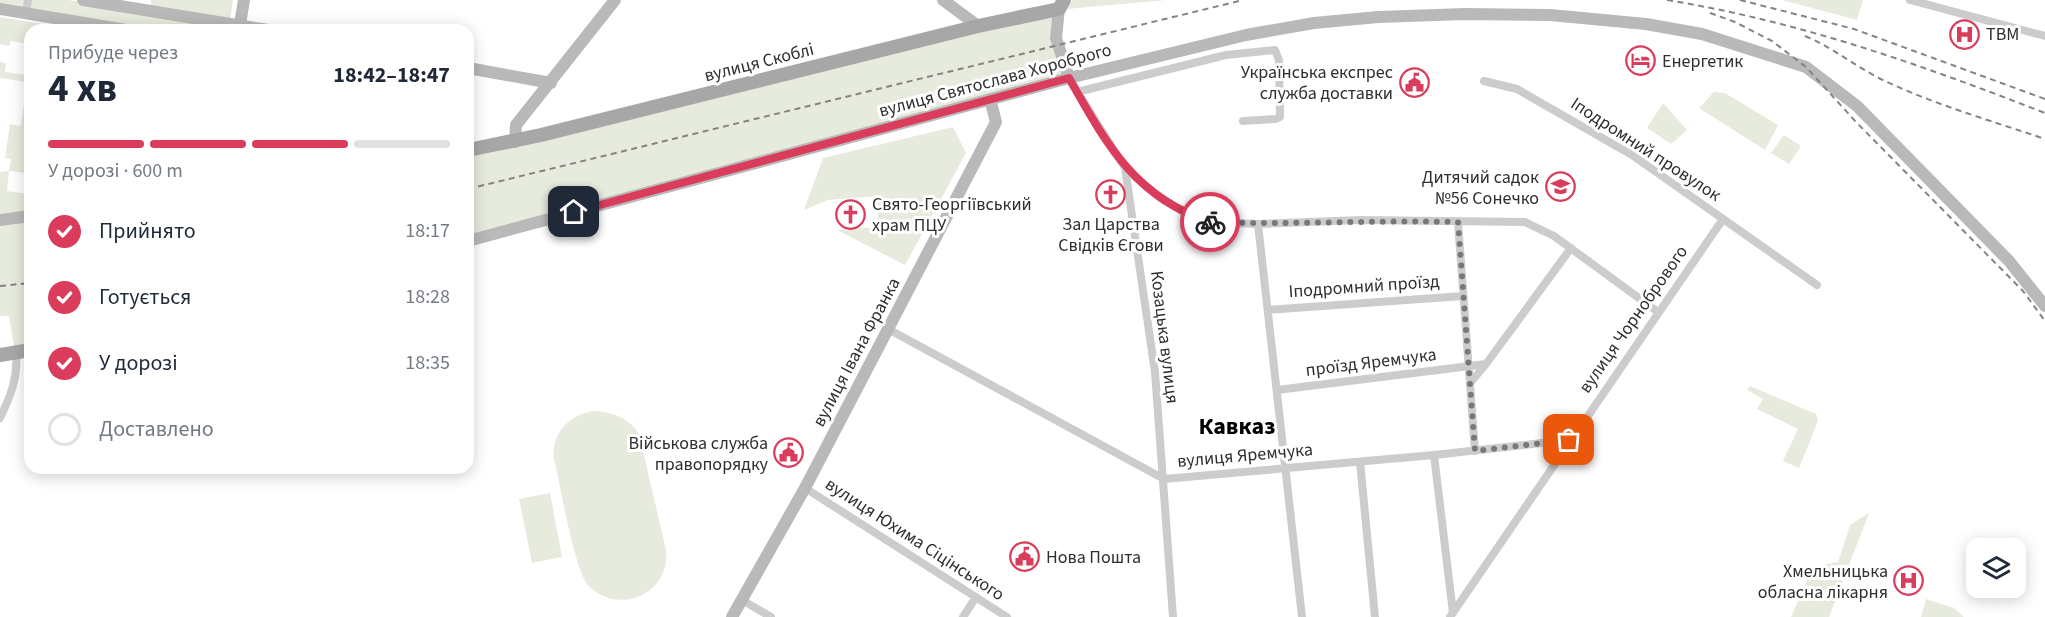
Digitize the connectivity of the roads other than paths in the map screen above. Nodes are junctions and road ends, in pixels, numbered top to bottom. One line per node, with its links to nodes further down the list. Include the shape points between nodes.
1 (28, 0): 9 (street)
2 (83, 0): 11 (main road)
3 (244, 0): 12 (main road)
4 (615, 0): 18 (main road)
5 (943, 0): 13 (main road)
6 (1910, 0): 14 (street)
7 (1061, 4): 13 (main road, вулиця Скоблі); 16 (main road, via 1056,38)
8 (0, 9): 9 (main road)
9 (26, 13): 10 (main road)
10 (80, 24)
11 (217, 24)
12 (240, 24)
13 (978, 26): 22 (main road, вулиця Скоблі)
14 (2045, 36)
15 (474, 69): 18 (main road)
16 (1069, 78): 19 (street, Козацька вулиця); 20 (main road, вулиця Святослава Хороброго); 34 (main road, вулиця Святослава Хороброго, via 1186,48 1314,23 1424,14 1550,15 1702,34 1806,67 1835,87 2009,261)
17 (1484, 81): 26 (street, Іподромний провулок, via 1516,89 1564,115 1632,155)
18 (551, 83): 22 (main road, via 516,125)
19 (1077, 92): 21 (street, via 1226,55 1275,50 1279,60 1280,117); 24 (street, Козацька вулиця)
20 (990, 99): 30 (main road, вулиця Святослава Хороброго); 37 (main road, вулиця Івана Франка, via 996,122)
21 (1243, 121)
22 (515, 141): 23 (main road, вулиця Скоблі)
23 (474, 149)
24 (1125, 168): 29 (street, via 1159,197 1187,214 1209,222); 51 (street, Козацька вулиця, via 1155,372)
25 (24, 217): 27 (main road)
26 (1723, 219): 32 (street, Іподромний провулок); 36 (street, вулиця Чорнобрового)
27 (0, 220)
28 (1458, 222): 29 (street); 31 (street, via 1524,222); 33 (street)
29 (1258, 224): 35 (street)
30 (474, 239)
31 (1571, 248): 36 (street); 41 (street)
32 (1817, 285)
33 (1463, 296): 35 (street, Іподромний проїзд); 42 (street)
34 (2045, 306)
35 (1268, 310): 44 (street)
36 (1658, 312): 46 (street, вулиця Чорнобрового)
37 (888, 329): 51 (street, вулиця Яремчука); 52 (main road, вулиця Івана Франка)
38 (24, 351): 39 (main road)
39 (16, 353): 40 (main road); 45 (street, via 13,390)
40 (0, 355)
41 (1486, 364): 42 (street, проїзд Яремчука); 43 (street)
42 (1469, 366): 43 (street); 44 (street, проїзд Яремчука)
43 (1470, 383): 47 (street)
44 (1277, 390): 50 (street)
45 (0, 418)
46 (1569, 440): 47 (street, вулиця Яремчука); 55 (street, вулиця Чорнобрового)
47 (1475, 451): 48 (street, вулиця Яремчука)
48 (1434, 455): 49 (street, вулиця Яремчука); 55 (street)
49 (1360, 462): 50 (street, вулиця Яремчука); 62 (street)
50 (1287, 468): 51 (street, вулиця Яремчука); 61 (street)
51 (1164, 479): 60 (street, Козацька вулиця)
52 (805, 488): 53 (street, вулиця Юхима Сіцінського); 54 (main road, вулиця Івана Франка)
53 (976, 597): 58 (street); 59 (street, вулиця Юхима Сіцінського)
54 (742, 600): 56 (main road, вулиця Івана Франка); 57 (street)
55 (1451, 615)
56 (732, 617)
57 (771, 617)
58 (963, 617)
59 (1007, 617)
60 (1173, 617)
61 (1302, 617)
62 (1375, 617)

